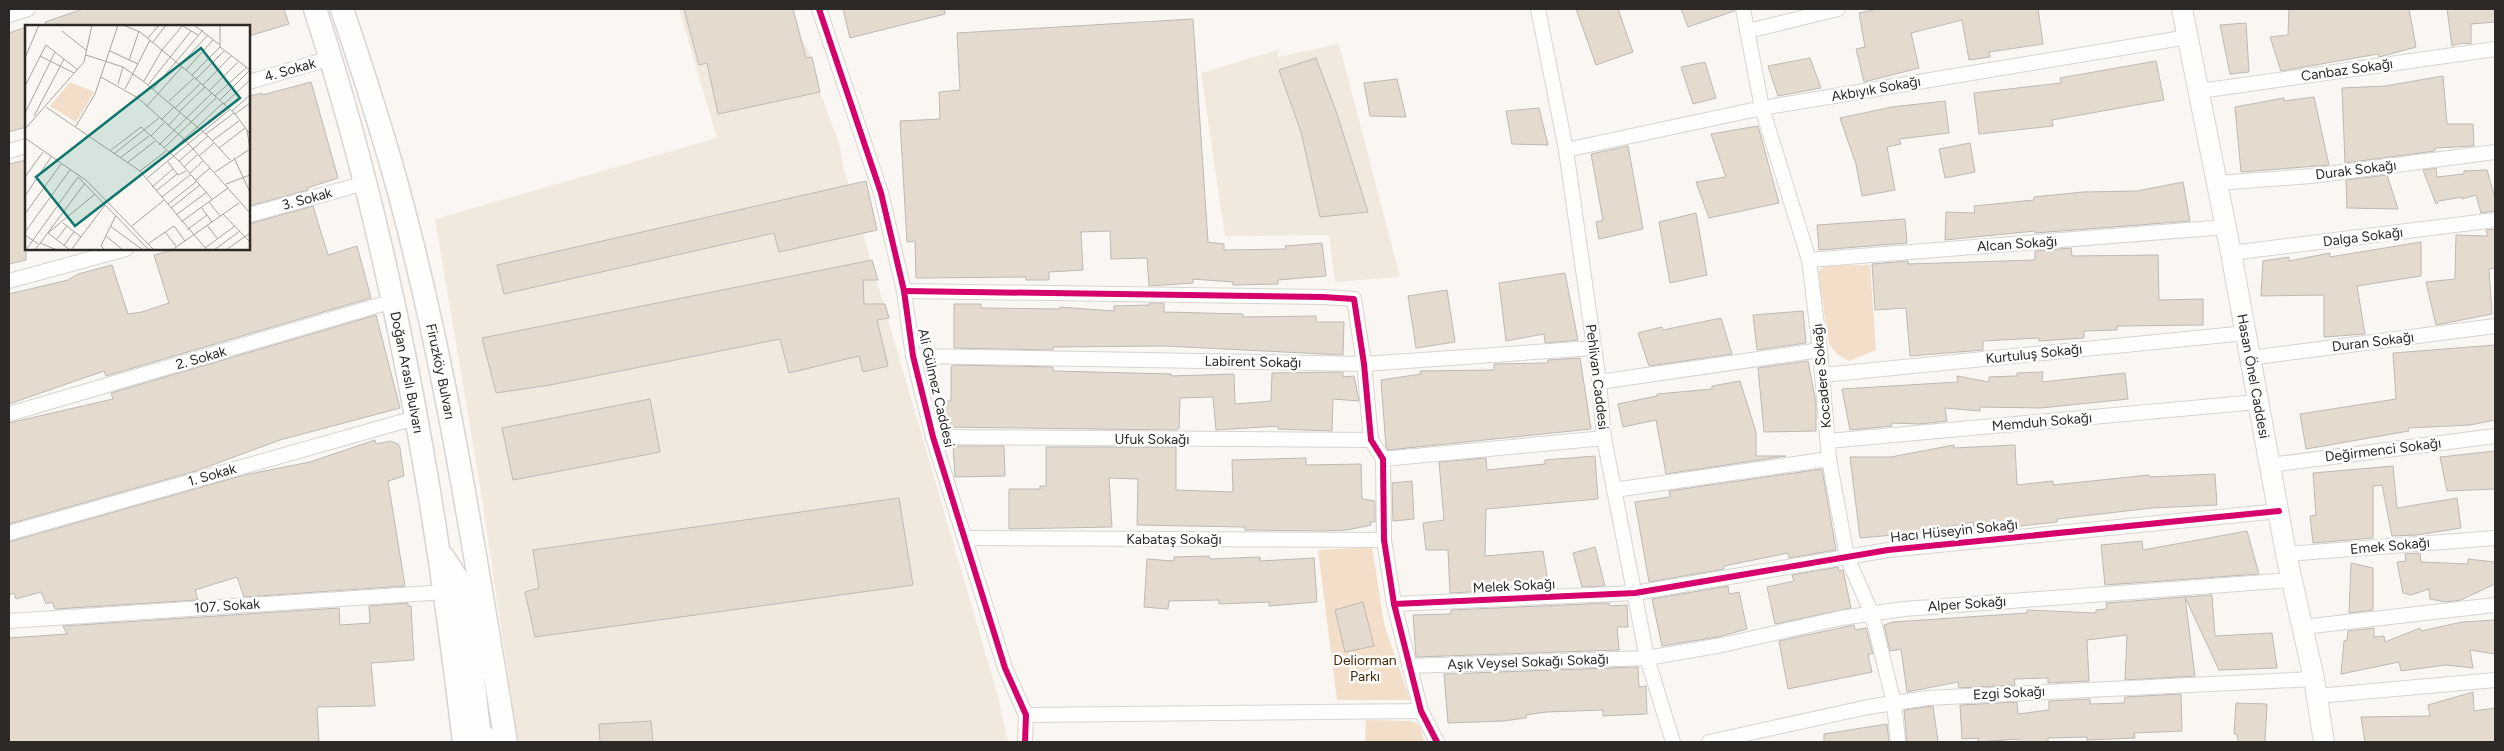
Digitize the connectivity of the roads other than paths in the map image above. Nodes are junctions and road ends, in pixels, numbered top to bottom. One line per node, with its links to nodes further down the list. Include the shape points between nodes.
1 (28, 9): 9 (street)
2 (315, 9): 13 (main road, Doğan Araslı Bulvarı)
3 (342, 9): 76 (main road, Firuzköy Bulvarı, via 390,161 448,410)
4 (819, 9): 30 (street, Ali Gülmez Caddesi, via 881,193)
5 (1538, 9): 18 (street, Pehlivan Caddesi)
6 (1743, 9): 10 (street, Kocadere Sokağı)
7 (1838, 9): 10 (street)
8 (2182, 9): 11 (main road, Hasan Önel Caddesi)
9 (9, 15)
10 (1748, 31): 16 (street, Kocadere Sokağı)
11 (2188, 37): 15 (main road, Hasan Önel Caddesi); 16 (street, Akbıyık Sokağı)
12 (2495, 49): 15 (street, Canbaz Sokağı)
13 (331, 58): 14 (street, 4. Sokak); 21 (main road, Doğan Araslı Bulvarı)
14 (250, 82)
15 (2200, 91): 22 (main road, Hasan Önel Caddesi)
16 (1762, 108): 18 (street, Akbıyık Sokağı); 28 (street, Kocadere Sokağı)
17 (25, 146): 19 (street)
18 (1566, 150): 34 (street, Pehlivan Caddesi)
19 (9, 151)
20 (2495, 152): 22 (street, Durak Sokağı, via 2311,176)
21 (365, 183): 23 (street, 3. Sokak); 31 (main road, Doğan Araslı Bulvarı)
22 (2217, 183): 25 (main road, Hasan Önel Caddesi)
23 (250, 215)
24 (2495, 220): 27 (street, Dalga Sokağı)
25 (2226, 227): 27 (main road, Hasan Önel Caddesi); 28 (street, Alcan Sokağı)
26 (122, 250): 29 (street)
27 (2231, 253): 33 (main road, Hasan Önel Caddesi)
28 (1809, 260): 35 (street, Kocadere Sokağı)
29 (9, 281)
30 (904, 291): 36 (street, Ali Gülmez Caddesi); 38 (street, via 1354,300)
31 (393, 301): 42 (street, 2. Sokak); 43 (main road, Doğan Araslı Bulvarı)
32 (2495, 326): 37 (street, Duran Sokağı)
33 (2246, 333): 37 (main road, Hasan Önel Caddesi); 39 (street, Kurtuluş Sokağı)
34 (1593, 348): 38 (street, Labirent Sokağı); 40 (street, Pehlivan Caddesi)
35 (1820, 350): 39 (street, Kocadere Sokağı); 40 (street)
36 (913, 356): 38 (street, Labirent Sokağı); 45 (street, Ali Gülmez Caddesi)
37 (2250, 358): 41 (main road, Hasan Önel Caddesi)
38 (1364, 364): 47 (street)
39 (1823, 375): 48 (street, Kocadere Sokağı)
40 (1599, 382): 46 (street, Pehlivan Caddesi)
41 (2257, 402): 48 (street, Memduh Sokağı); 51 (main road, Hasan Önel Caddesi)
42 (9, 414)
43 (415, 418): 54 (street, 1. Sokak); 58 (main road, Doğan Araslı Bulvarı)
44 (2495, 436): 51 (street, Değirmenci Sokağı)
45 (933, 437): 47 (street, Ufuk Sokağı); 55 (street, Ali Gülmez Caddesi)
46 (1604, 438): 49 (street); 52 (street, Pehlivan Caddesi)
47 (1370, 440): 49 (street)
48 (1828, 442): 50 (street, Kocadere Sokağı)
49 (1383, 459): 57 (street)
50 (1829, 459): 52 (street); 60 (street, Kocadere Sokağı)
51 (2270, 465): 53 (main road, Hasan Önel Caddesi)
52 (1614, 490): 63 (street, Pehlivan Caddesi)
53 (2279, 511): 59 (main road, Hasan Önel Caddesi); 60 (street, Hacı Hüseyin Sokağı, via 1888,550)
54 (9, 533)
55 (965, 538): 57 (street, Kabataş Sokağı); 75 (street, Ali Gülmez Caddesi, via 1005,668)
56 (2495, 538): 59 (street, Emek Sokağı)
57 (1384, 540): 64 (street)
58 (438, 548): 62 (main road, Doğan Araslı Bulvarı); 76 (main road, via 464,595 479,731)
59 (2286, 554): 61 (main road, Hasan Önel Caddesi)
60 (1846, 557): 63 (street, Hacı Hüseyin Sokağı); 66 (street, Kocadere Sokağı)
61 (2291, 580): 66 (street, Alper Sokağı); 68 (main road, Hasan Önel Caddesi)
62 (445, 592): 67 (street, 107. Sokak); 77 (main road, Doğan Araslı Bulvarı)
63 (1634, 593): 64 (street, Melek Sokağı); 69 (street, Pehlivan Caddesi)
64 (1394, 604): 70 (street)
65 (2495, 605): 68 (street)
66 (1872, 614): 69 (street, Alper Sokağı); 73 (street, Kocadere Sokağı)
67 (9, 621)
68 (2303, 627): 72 (main road, Hasan Önel Caddesi)
69 (1647, 658): 70 (street, Aşık Veysel Sokağı Sokağı); 80 (street, Pehlivan Caddesi)
70 (1409, 666): 74 (street)
71 (2495, 680): 72 (street, Ezgi Sokağı)
72 (2315, 687): 73 (street, Ezgi Sokağı, via 1996,693); 83 (main road, Hasan Önel Caddesi)
73 (1894, 703): 81 (street, Ezgi Sokağı); 82 (street, Kocadere Sokağı)
74 (1422, 711): 75 (street); 79 (street)
75 (1026, 715): 78 (street, Ali Gülmez Caddesi)
76 (499, 739)
77 (464, 742)
78 (1025, 742)
79 (1437, 742)
80 (1674, 742)
81 (1709, 742)
82 (1898, 742)
83 (2324, 742)

